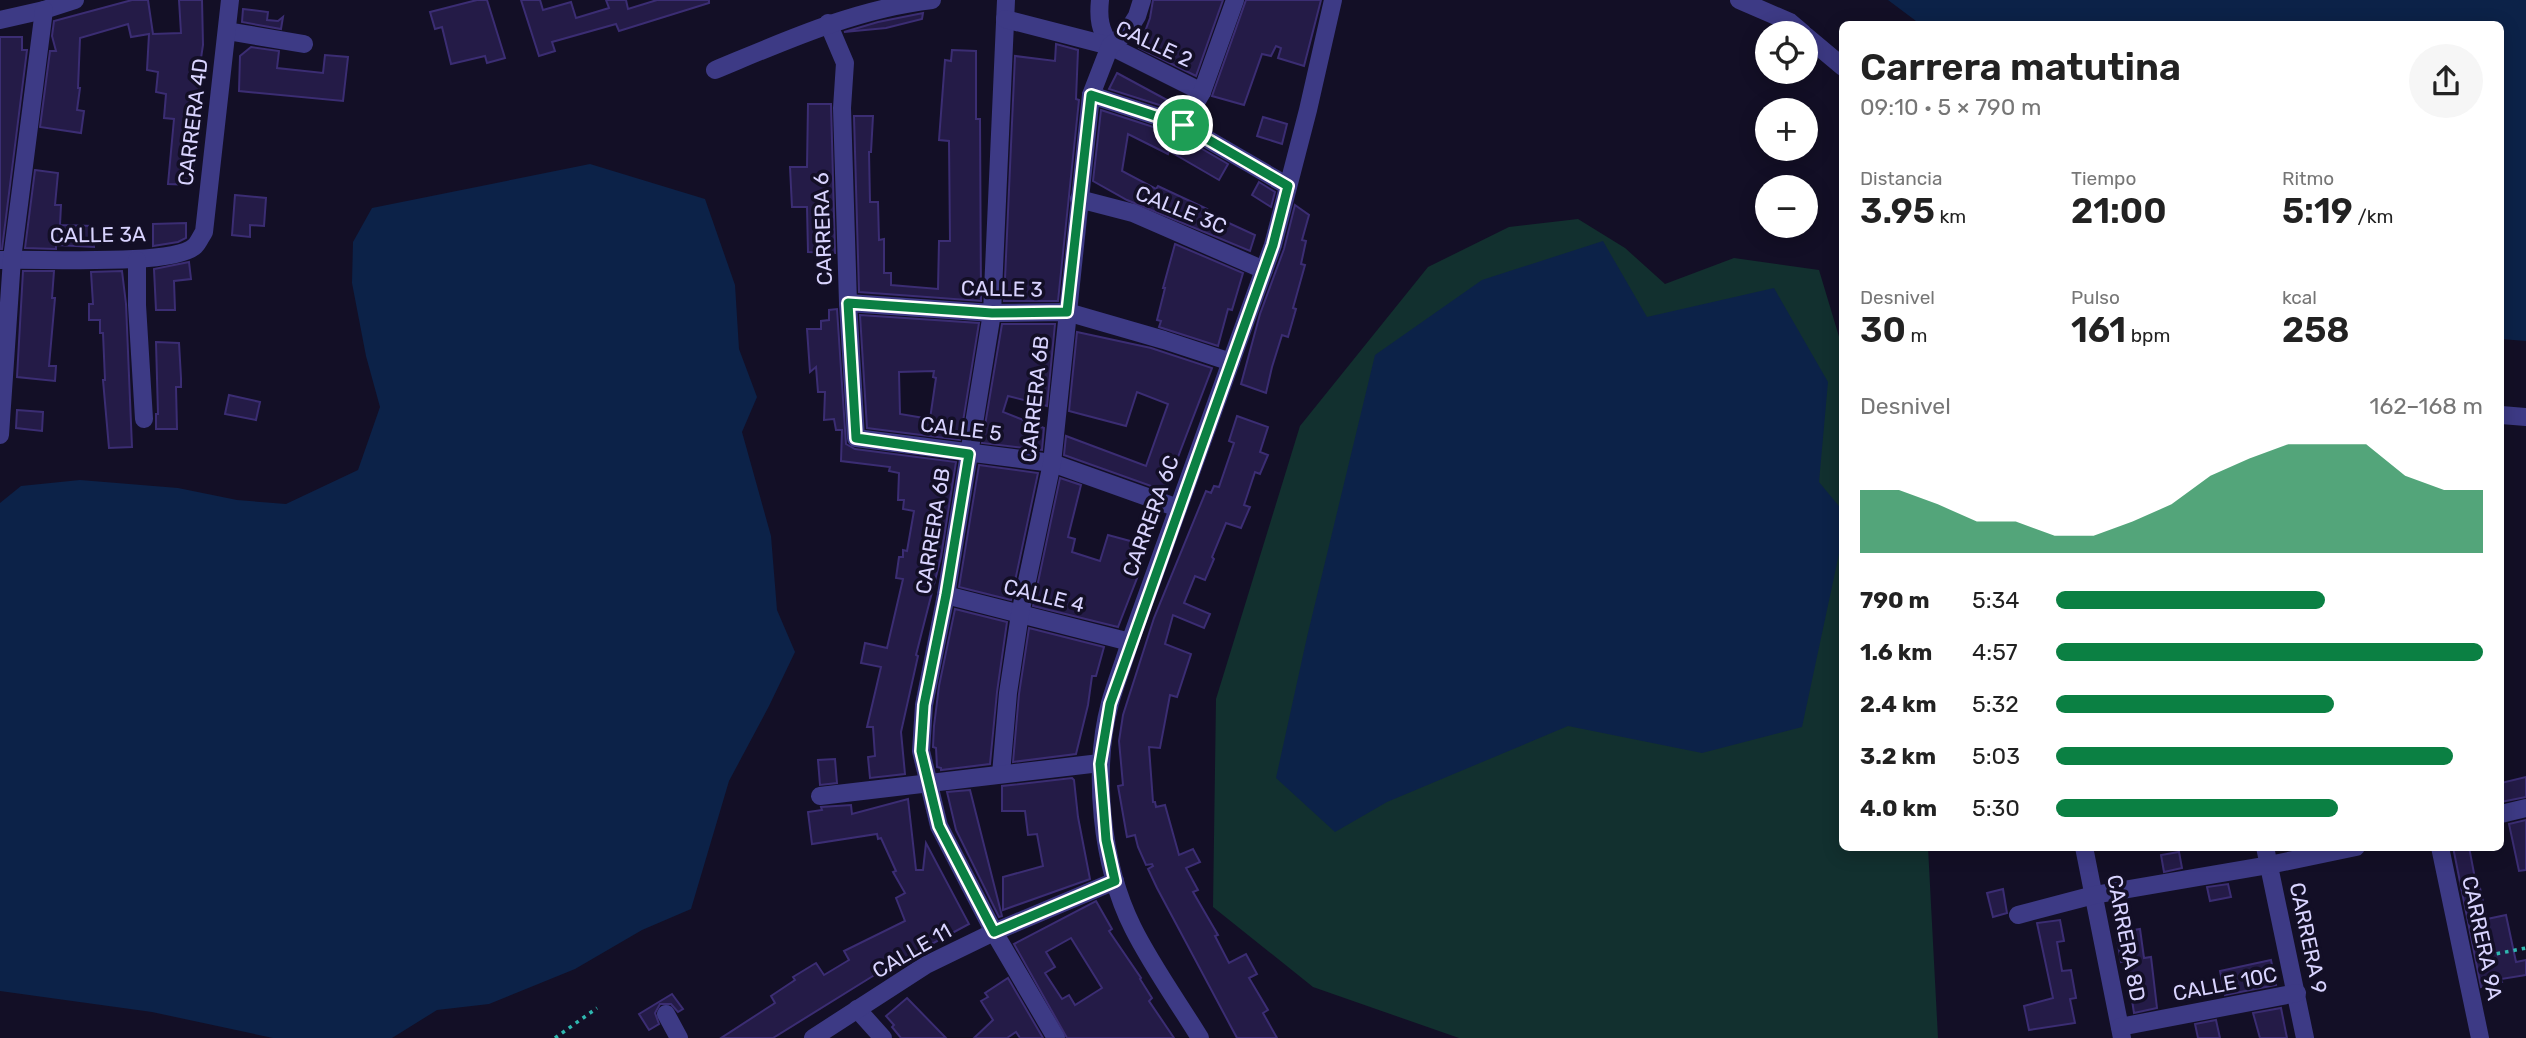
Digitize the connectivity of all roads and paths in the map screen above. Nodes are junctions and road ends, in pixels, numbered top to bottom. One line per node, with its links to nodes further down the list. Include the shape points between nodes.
1 (75, 0): 10 (street)
2 (230, 0): 15 (street, CARRERA 4D)
3 (932, 0): 14 (street)
4 (1006, 0): 11 (street, CARRERA 6B)
5 (1100, 0): 18 (street, via 1100,31)
6 (1142, 0): 18 (street, CARRERA 6B, via 1127,32)
7 (1235, 0): 21 (street)
8 (1333, 0): 24 (street, CARRERA 6C)
9 (1739, 0): 13 (street)
10 (44, 10): 12 (street); 27 (street)
11 (1005, 19): 18 (street, CALLE 2); 32 (street, CARRERA 6B)
12 (0, 20)
13 (1788, 21)
14 (828, 23): 20 (street); 30 (street, CARRERA 6, via 845,63 842,108)
15 (227, 31): 16 (street); 26 (street, CARRERA 4D, via 204,232)
16 (304, 44)
17 (1818, 45): 19 (street)
18 (1110, 46): 21 (street, CALLE 2); 22 (street, CARRERA 6B)
19 (1839, 64)
20 (715, 70)
21 (1202, 92): 23 (street)
22 (1091, 95): 23 (street); 25 (street, CARRERA 6B)
23 (1183, 125): 24 (street)
24 (1288, 186): 29 (street, CARRERA 6C)
25 (1079, 199): 29 (street, CALLE 3C, via 1133,213); 31 (street, CARRERA 6B)
26 (195, 247): 28 (street, CALLE 3A)
27 (6, 259): 28 (street, CALLE 3A); 37 (street)
28 (136, 260): 36 (street)
29 (1264, 270): 33 (street, CARRERA 6C)
30 (848, 303): 32 (street, CALLE 3); 38 (street, CARRERA 6)
31 (1067, 312): 32 (street, CALLE 3); 33 (street, CALLE 3); 40 (street, CARRERA 6B)
32 (992, 313): 39 (street, CARRERA 6B)
33 (1231, 362): 41 (street, CARRERA 6C)
34 (2504, 415): 35 (street)
35 (2526, 418)
36 (144, 419)
37 (0, 435)
38 (856, 438): 39 (street, CALLE 5)
39 (969, 454): 40 (street, CALLE 5); 42 (street, CARRERA 6B)
40 (1052, 463): 41 (street, CALLE 5); 43 (street, CARRERA 6B)
41 (1178, 508): 44 (street, CARRERA 6C)
42 (946, 595): 43 (street, CALLE 4); 47 (street, CARRERA 6B, via 924,705 921,751)
43 (1020, 614): 44 (street, CALLE 4); 46 (street, CARRERA 6B)
44 (1130, 642): 45 (street, CARRERA 6C, via 1110,704)
45 (1100, 764): 46 (street); 55 (street, CARRERA 6C, via 1106,840)
46 (1000, 774): 47 (street)
47 (927, 784): 48 (street); 58 (street, CARRERA 6B, via 939,826)
48 (820, 796)
49 (2526, 808): 50 (street)
50 (2504, 813)
51 (2085, 851): 56 (street, CARRERA 8D)
52 (2316, 851): 54 (street)
53 (2441, 851): 60 (street, CARRERA 9A)
54 (2267, 856): 56 (street); 61 (street, CARRERA 9)
55 (1115, 881): 58 (street, CALLE 11); 71 (street, CARRERA 6C, via 1133,928)
56 (2094, 895): 57 (street); 65 (street, CARRERA 8D)
57 (2018, 915)
58 (994, 932): 63 (street, CALLE 11, via 926,965); 70 (street, CARRERA 6B)
59 (2526, 948): 60 (path)
60 (2464, 960): 73 (street, CARRERA 9A)
61 (2297, 993): 65 (street, CALLE 10C); 72 (street, CARRERA 9)
62 (597, 1008): 66 (path)
63 (857, 1009): 68 (street, CALLE 11); 69 (street)
64 (666, 1014): 67 (street)
65 (2121, 1032)
66 (555, 1038)
67 (679, 1038)
68 (814, 1038)
69 (883, 1038)
70 (1056, 1038)
71 (1200, 1038)
72 (2305, 1038)
73 (2480, 1038)

